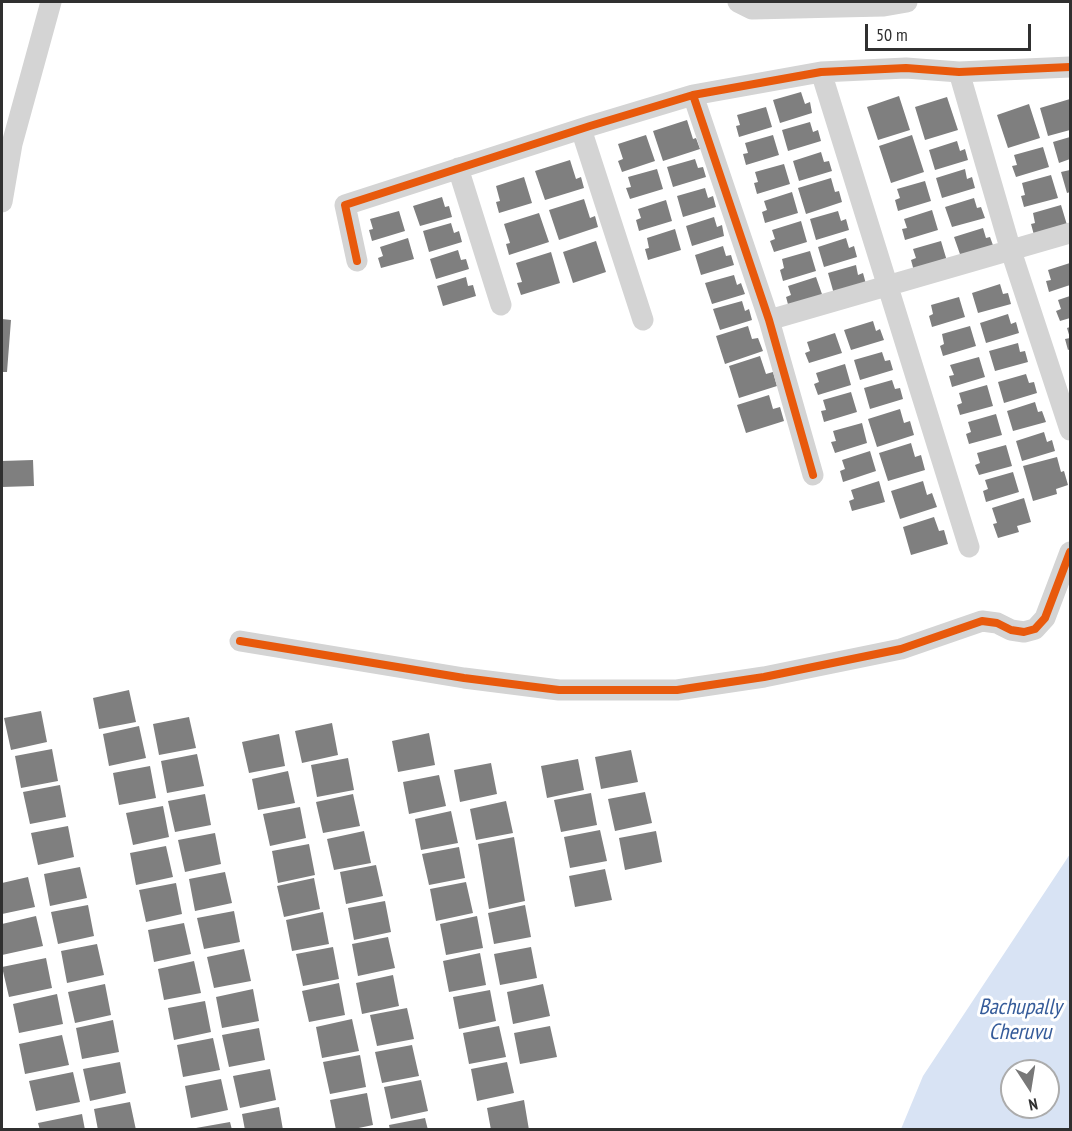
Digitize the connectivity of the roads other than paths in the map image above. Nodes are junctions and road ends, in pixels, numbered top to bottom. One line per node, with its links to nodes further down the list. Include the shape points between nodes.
1 (51, 2): 11 (street, via 12,144)
2 (907, 2): 3 (street, via 884,6)
3 (745, 5): 4 (street)
4 (803, 25)
5 (1071, 67): 7 (street)
6 (821, 72): 7 (street, via 906,68); 8 (street); 15 (street)
7 (959, 72): 13 (street)
8 (693, 95): 9 (street); 18 (street)
9 (581, 129): 10 (street); 17 (street)
10 (458, 168): 14 (street, via 345,205); 16 (street)
11 (2, 202)
12 (1071, 233): 13 (street)
13 (1011, 251): 15 (street); 19 (street)
14 (357, 261)
15 (889, 286): 18 (street); 21 (street)
16 (501, 305)
17 (643, 320)
18 (769, 320): 20 (street)
19 (1071, 430)
20 (813, 476)
21 (969, 547)
22 (1071, 552): 23 (street, via 1045,618 1035,629 1024,632 982,621 901,649 677,690 559,690)
23 (240, 641)

